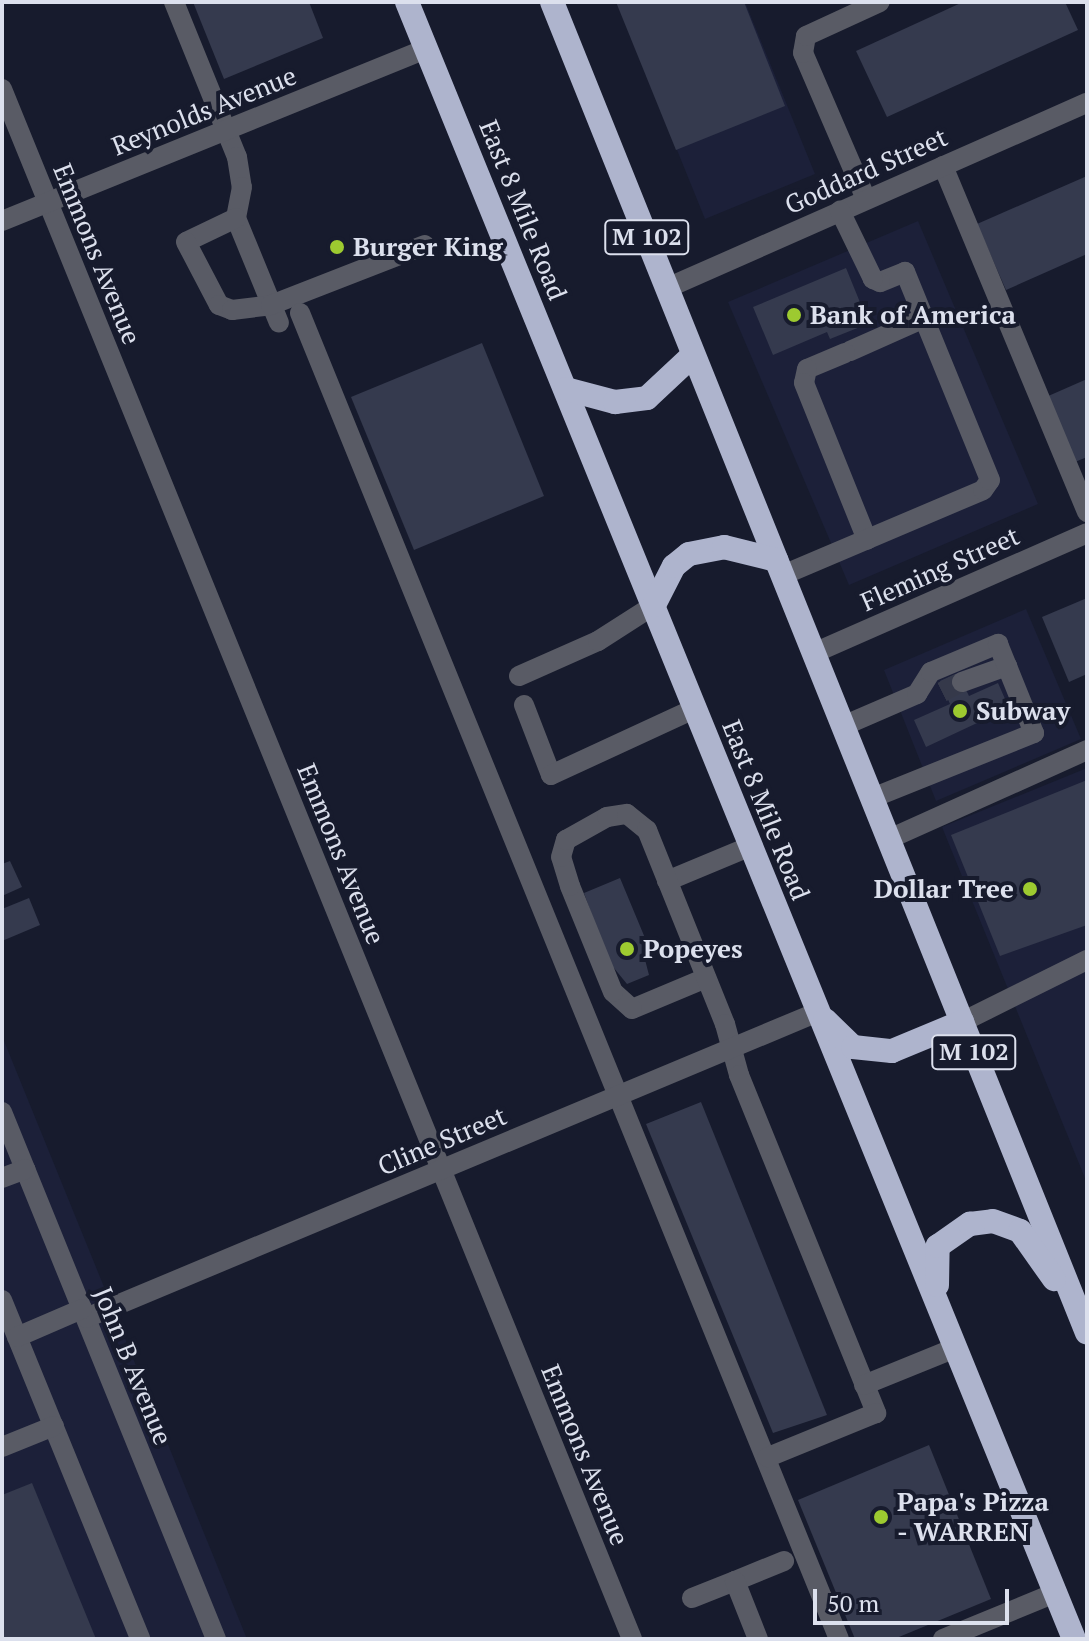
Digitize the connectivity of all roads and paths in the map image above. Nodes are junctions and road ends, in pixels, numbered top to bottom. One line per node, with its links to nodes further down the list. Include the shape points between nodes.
1 (174, 2): 8 (street)
2 (407, 2): 5 (highway, East 8 Mile Road)
3 (552, 2): 16 (highway, M 102)
4 (880, 2): 10 (street, via 806,36 803,53)
5 (426, 49): 8 (street, Reynolds Avenue); 21 (highway, East 8 Mile Road)
6 (2, 89): 11 (street, Emmons Avenue)
7 (1087, 103): 9 (street, Goddard Street)
8 (226, 131): 11 (street, Reynolds Avenue); 13 (street, via 241,175)
9 (943, 166): 10 (street, Goddard Street); 22 (street)
10 (866, 199): 12 (street, Goddard Street)
11 (48, 202): 14 (street, Reynolds Avenue); 49 (street, Emmons Avenue)
12 (840, 211): 16 (street, Goddard Street); 19 (street, via 873,279 880,282 905,272)
13 (236, 218): 18 (street); 18 (street, via 186,245 222,307)
14 (2, 221)
15 (425, 245): 18 (street)
16 (667, 288): 20 (highway, M 102)
17 (300, 313): 46 (street)
18 (275, 314)
19 (924, 318): 24 (street, via 807,369 804,383); 24 (street, via 990,480 983,490)
20 (693, 355): 21 (highway, via 647,398 615,402); 25 (highway, M 102)
21 (566, 389): 26 (highway, East 8 Mile Road)
22 (1087, 512)
23 (1087, 533): 27 (street, Fleming Street)
24 (867, 540): 25 (street)
25 (780, 568): 26 (highway, via 724,547 689,554 674,566); 27 (highway, M 102)
26 (654, 605): 29 (street, via 598,641); 34 (highway, East 8 Mile Road)
27 (814, 653): 35 (highway, M 102)
28 (1007, 666): 30 (street); 32 (street, via 998,644 931,672); 37 (street, via 1034,733)
29 (519, 676)
30 (962, 682)
31 (942, 692): 32 (street)
32 (917, 694): 35 (street)
33 (524, 705): 34 (street, via 551,775)
34 (694, 709): 39 (highway, East 8 Mile Road)
35 (843, 726): 37 (highway, M 102)
36 (1087, 750): 38 (street)
37 (872, 798): 38 (highway, M 102)
38 (889, 839): 44 (highway, M 102)
39 (751, 846): 40 (street); 43 (highway, East 8 Mile Road)
40 (667, 881): 42 (street); 42 (street, via 637,817 607,817 566,840 561,857 613,992 632,1009)
41 (1087, 960): 44 (street)
42 (706, 978): 45 (street)
43 (818, 1012): 44 (highway, via 853,1047 873,1051 910,1047); 45 (street, Cline Street); 56 (highway, East 8 Mile Road)
44 (962, 1022): 53 (highway, M 102)
45 (729, 1048): 46 (street, Cline Street); 57 (street)
46 (620, 1095): 49 (street, Cline Street); 60 (street)
47 (2, 1112): 48 (street, John B Avenue)
48 (25, 1169): 50 (street); 52 (street, John B Avenue)
49 (441, 1170): 52 (street, Cline Street); 67 (street, Emmons Avenue)
50 (2, 1178)
51 (2, 1300): 54 (street)
52 (84, 1313): 54 (street, Cline Street); 66 (street, John B Avenue)
53 (1087, 1333)
54 (17, 1337): 58 (street)
55 (1087, 1342): 56 (highway, via 1020,1231 993,1221 952,1232 933,1263)
56 (955, 1348): 57 (street); 63 (highway, East 8 Mile Road)
57 (864, 1385): 60 (street, via 876,1413)
58 (54, 1426): 59 (street); 65 (street)
59 (2, 1447)
60 (768, 1457): 69 (street)
61 (784, 1561): 62 (street)
62 (735, 1581): 64 (street); 68 (street)
63 (1055, 1593): 70 (street); 71 (highway, East 8 Mile Road)
64 (692, 1598)
65 (140, 1639)
66 (216, 1639)
67 (632, 1639)
68 (758, 1639)
69 (839, 1639)
70 (943, 1639)
71 (1074, 1639)

